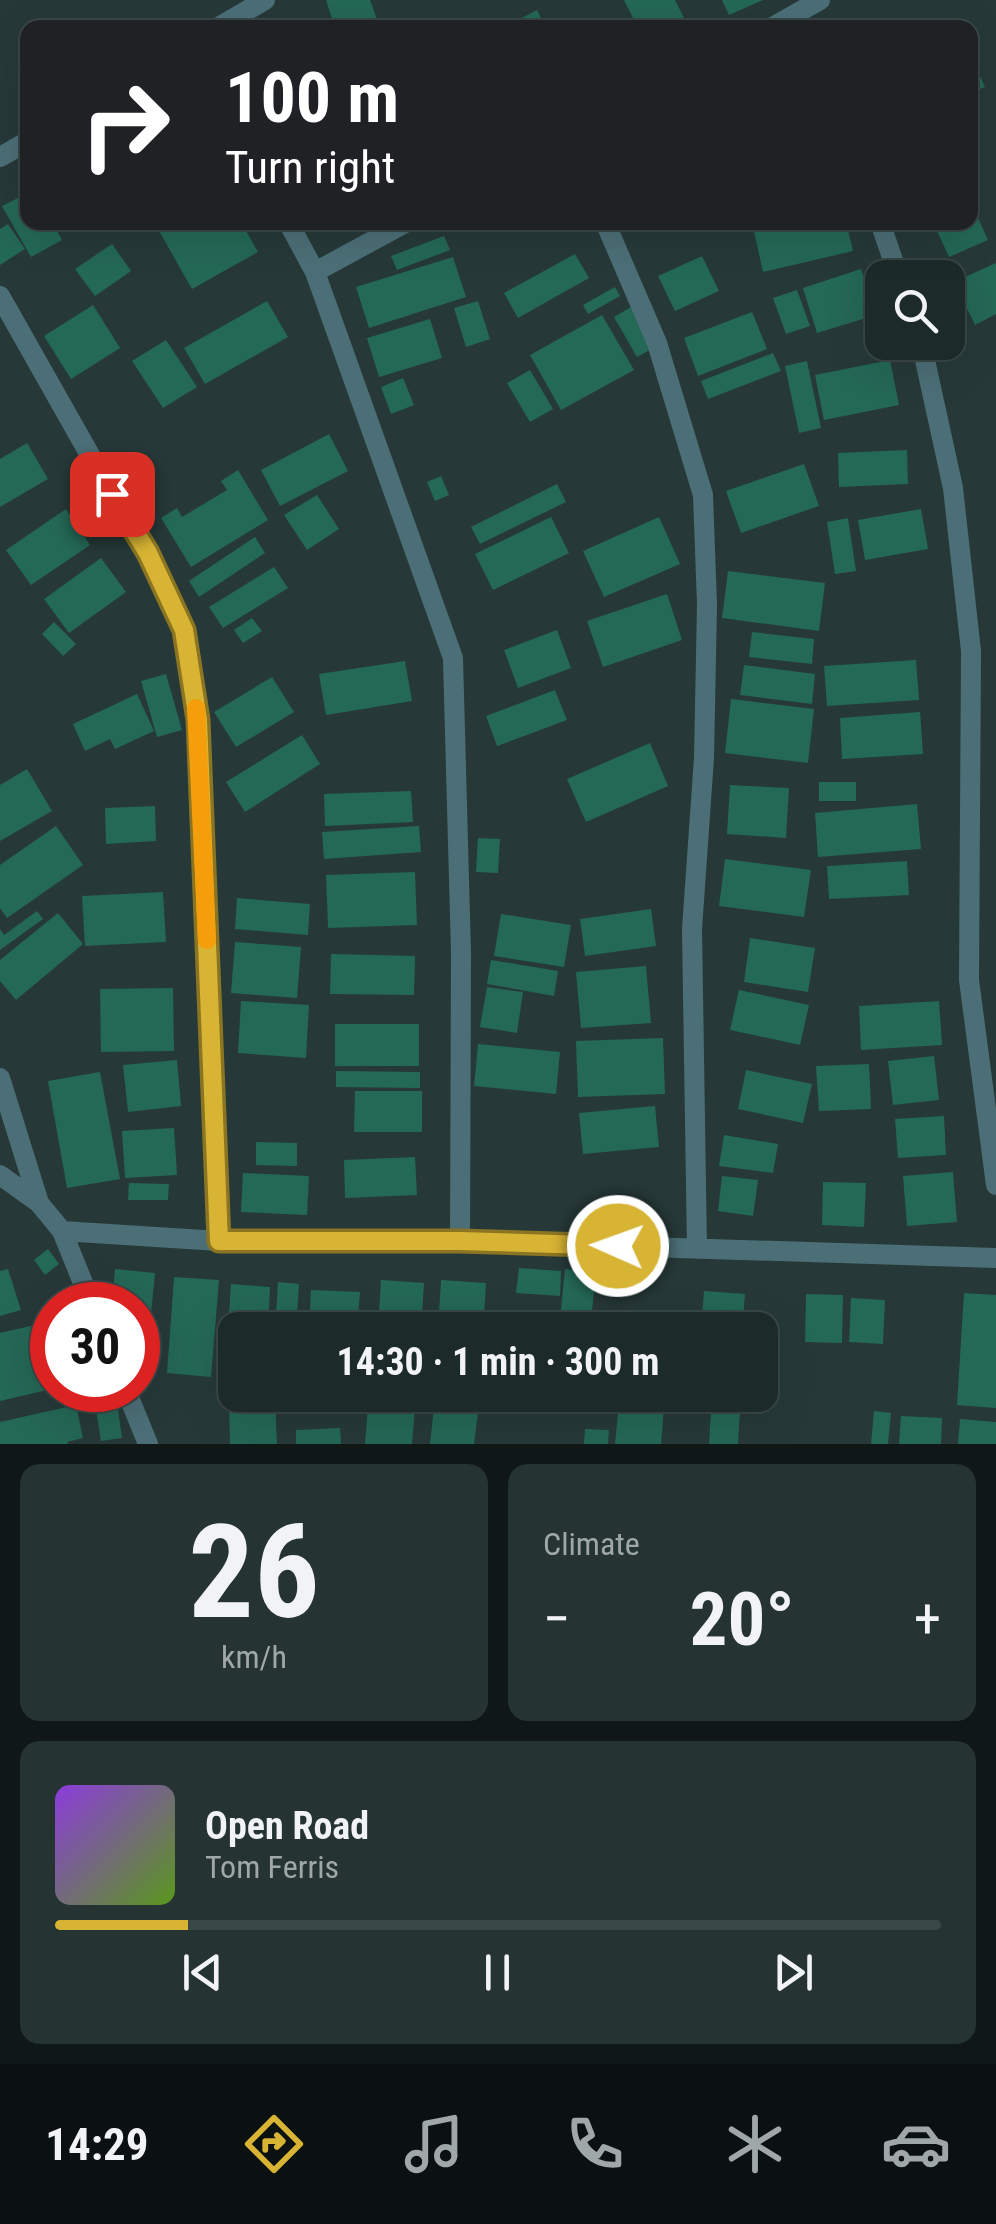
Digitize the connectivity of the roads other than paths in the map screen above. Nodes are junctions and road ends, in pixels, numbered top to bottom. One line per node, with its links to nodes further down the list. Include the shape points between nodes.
1 (265, 0): 2 (street)
2 (231, 20)
3 (292, 230): 8 (street)
4 (392, 230): 8 (street)
5 (608, 230): 18 (street, via 657,343 703,495 704,758 692,929)
6 (883, 230): 7 (street)
7 (893, 260)
8 (315, 272): 17 (street, via 454,658)
9 (0, 296): 16 (street, via 148,553 184,630 198,720)
10 (924, 360): 13 (street, via 953,488 971,651 969,980)
11 (0, 1078): 14 (street)
12 (0, 1175): 14 (street)
13 (996, 1185)
14 (38, 1202): 15 (street)
15 (62, 1231): 16 (street); 20 (street)
16 (219, 1241): 17 (street)
17 (460, 1241): 18 (street)
18 (697, 1249): 19 (street)
19 (996, 1258)
20 (83, 1282)
21 (135, 1412): 22 (street)
22 (148, 1444)

